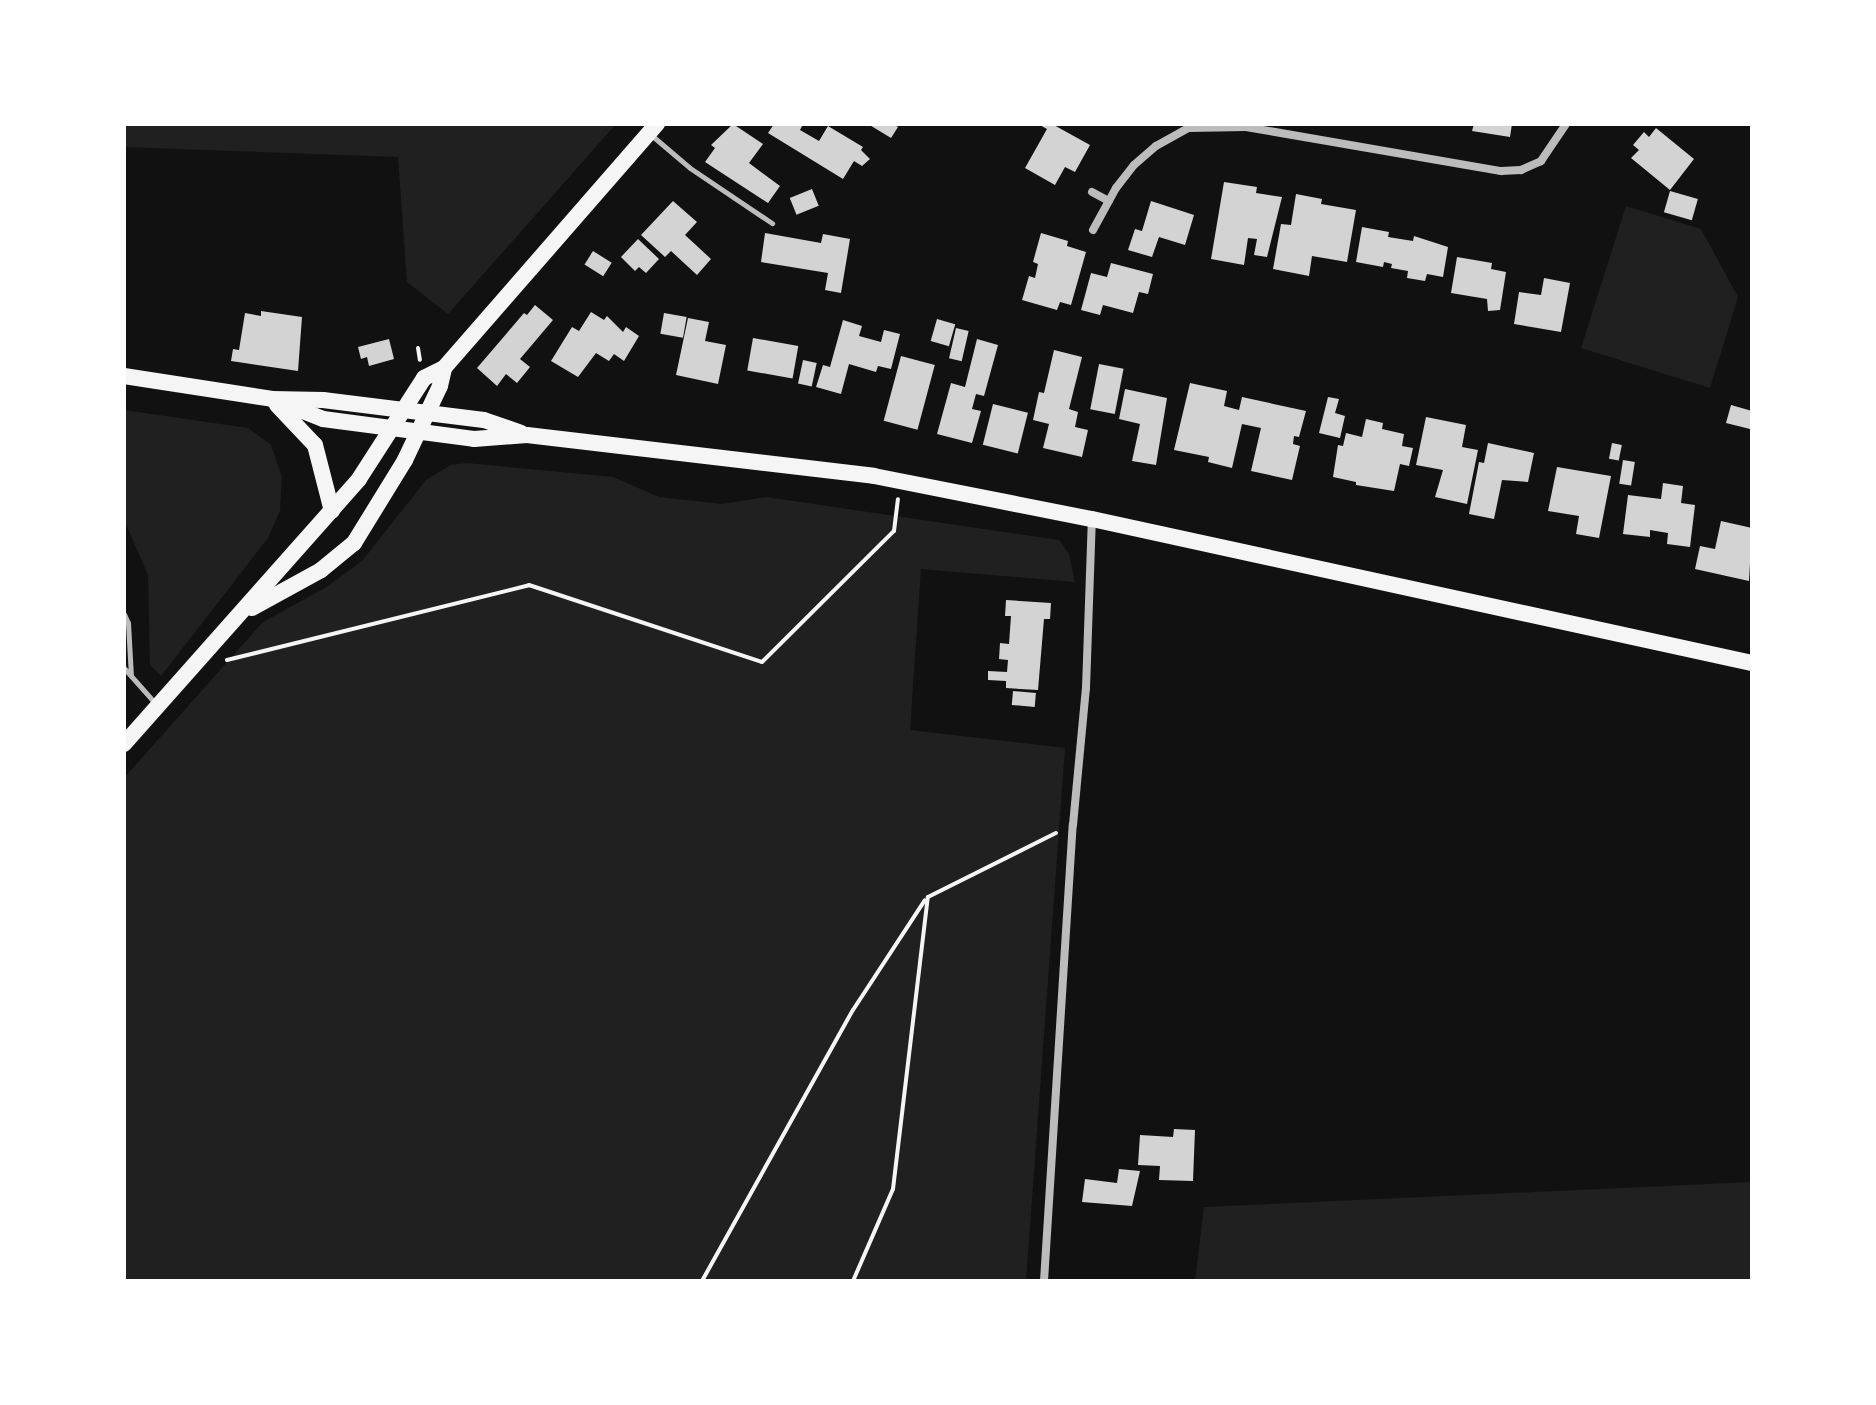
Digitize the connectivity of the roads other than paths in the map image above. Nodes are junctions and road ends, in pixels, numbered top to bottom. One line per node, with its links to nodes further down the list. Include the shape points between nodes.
1 (1566, 124): 4 (street, via 1541,161 1501,171 1246,127 1189,128 1134,165)
2 (653, 128): 5 (lane, via 690,168); 7 (main road)
3 (1092, 192): 4 (street)
4 (1109, 201): 6 (street)
5 (772, 223)
6 (1093, 230)
7 (444, 368): 10 (main road, via 424,378); 11 (main road)
8 (124, 376): 9 (main road)
9 (272, 399): 10 (main road); 12 (main road, via 323,419); 15 (main road, via 315,445)
10 (407, 409): 11 (main road); 12 (main road)
11 (427, 412): 13 (main road); 14 (main road, via 484,420)
12 (394, 429): 13 (main road); 15 (main road)
13 (418, 432): 14 (main road, via 474,439); 17 (main road, via 354,543 321,570)
14 (527, 435): 16 (main road, via 900,481)
15 (332, 511): 17 (main road)
16 (1092, 519): 19 (main road); 24 (street, via 1086,688)
17 (245, 611): 22 (main road)
18 (124, 614): 21 (lane)
19 (1752, 663)
20 (124, 668): 21 (lane)
21 (131, 676): 22 (lane)
22 (158, 706): 23 (main road)
23 (124, 744)
24 (1044, 1281)

